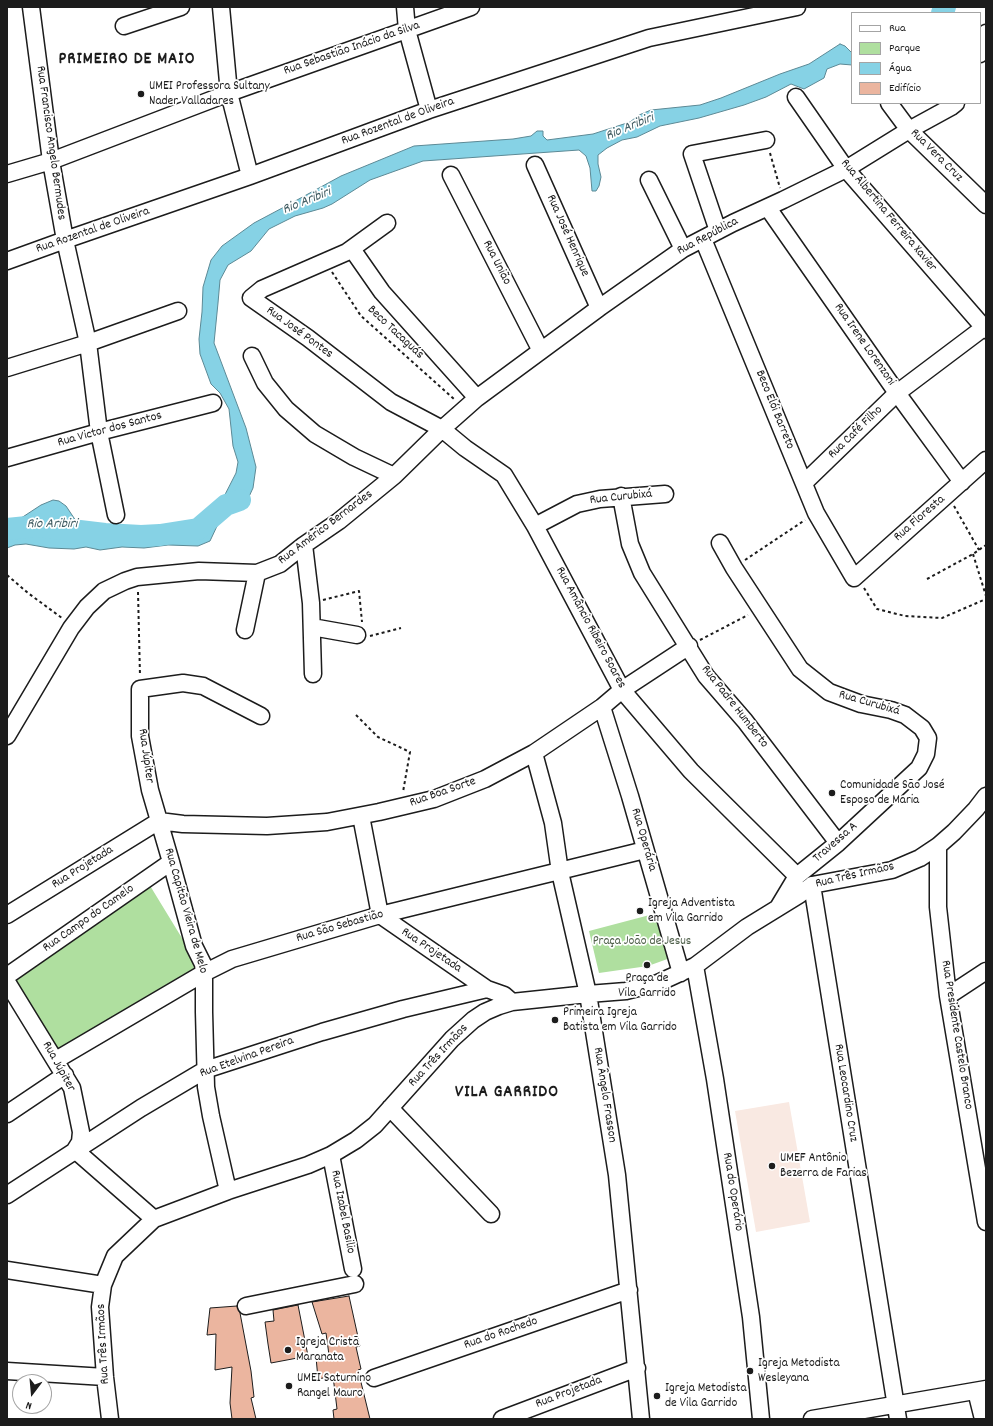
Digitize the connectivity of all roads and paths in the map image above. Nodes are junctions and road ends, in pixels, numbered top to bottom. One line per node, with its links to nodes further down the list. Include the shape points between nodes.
1 (31, 7): 18 (street, Rua Francisco Angelo Bermudes)
2 (181, 7): 7 (street)
3 (221, 7): 11 (street)
4 (404, 7): 8 (street)
5 (471, 7): 8 (street, Rua Sebastião Inácio da Silva)
6 (797, 7): 15 (street, Rua Rozental de Oliveira, via 648,38)
7 (124, 26)
8 (407, 30): 11 (street, Rua Sebastião Inácio da Silva); 15 (street)
9 (986, 33): 10 (street)
10 (981, 50)
11 (230, 93): 18 (street, Rua Sebastião Inácio da Silva); 23 (street)
12 (796, 97): 20 (street, Rua Albertina Ferreira Xavier)
13 (890, 104): 16 (street, Rua Vera Cruz)
14 (955, 104): 16 (street, Rua República)
15 (429, 110): 23 (street, Rua Rozental de Oliveira)
16 (909, 130): 20 (street, Rua República); 26 (street, Rua Vera Cruz)
17 (766, 140): 25 (path); 29 (street, via 692,154)
18 (51, 161): 21 (street, Rua Sebastião Inácio da Silva); 31 (street, Rua Francisco Angelo Bermudes)
19 (535, 165): 36 (street, Rua José Henrique)
20 (846, 168): 25 (street, Rua República); 38 (street, Rua Albertina Ferreira Xavier)
21 (7, 174)
22 (451, 175): 40 (street, Rua União)
23 (250, 176): 31 (street, Rua Rozental de Oliveira)
24 (649, 180): 33 (street)
25 (783, 200): 27 (street, Rua República)
26 (986, 205)
27 (768, 208): 29 (street, Rua República); 43 (street, Rua Irene Lorenzoni)
28 (387, 223): 32 (street, Rua José Pontes)
29 (718, 231): 30 (street, Rua República)
30 (703, 239): 33 (street, Rua República); 53 (street, Beco Elói Barreto)
31 (65, 240): 34 (street, Rua Rozental de Oliveira); 39 (street, Rua Francisco Angelo Bermudes)
32 (352, 249): 35 (street, Rua José Pontes); 44 (street, via 382,292)
33 (683, 249): 36 (street, Rua República)
34 (7, 261)
35 (325, 261): 46 (path, Beco Tacaguás, via 361,316); 47 (street, Rua José Pontes, via 262,290 251,298 391,402)
36 (599, 308): 40 (street, Rua República)
37 (178, 311): 39 (street)
38 (985, 327): 43 (street, Rua Café Filho)
39 (88, 344): 42 (street); 48 (street, Rua Francisco Angelo Bermudes)
40 (541, 351): 44 (street, Rua República)
41 (252, 356): 51 (street, via 265,383 286,409 315,434 354,457)
42 (7, 368)
43 (897, 393): 52 (street, Rua Irene Lorenzoni); 53 (street, Rua Café Filho)
44 (477, 398): 46 (street, Rua Américo Bernardes)
45 (213, 403): 48 (street, Rua Victor dos Santos)
46 (464, 408): 47 (street, Rua Américo Bernardes)
47 (442, 429): 51 (street, Rua Américo Bernardes); 59 (street, Rua Amâncio Ribeiro Soares, via 504,476)
48 (99, 432): 49 (street, Rua Victor dos Santos); 58 (street, Rua Francisco Angelo Bermudes)
49 (7, 458)
50 (986, 460): 52 (street, Rua Floresta)
51 (394, 476): 61 (street, Rua Américo Bernardes, via 339,521)
52 (962, 482): 55 (street, Rua Floresta)
53 (804, 483): 57 (street, Beco Elói Barreto)
54 (665, 494): 56 (street, Rua Curubixá)
55 (948, 495): 63 (path); 69 (street, Rua Floresta)
56 (620, 496): 59 (street, Rua Curubixá, via 577,504); 80 (street, Rua Padre Humberto, via 630,544 642,573)
57 (816, 513): 65 (path); 69 (street, Beco Elói Barreto)
58 (116, 515)
59 (535, 526): 83 (street, Rua Amâncio Ribeiro Soares)
60 (720, 543): 65 (street, Rua Curubixá)
61 (304, 545): 66 (street, Rua Américo Bernardes, via 280,564); 73 (street)
62 (986, 545): 63 (path)
63 (979, 550): 64 (path)
64 (973, 554): 70 (path); 71 (path)
65 (734, 568): 74 (street, Rua Curubixá)
66 (257, 573): 68 (street, Rua Américo Bernardes, via 198,571); 78 (street)
67 (7, 575): 75 (path)
68 (137, 577): 75 (street, Rua Américo Bernardes, via 104,591 87,607); 82 (path)
69 (854, 578): 72 (path, via 866,590 877,609 905,616 942,618)
70 (927, 579)
71 (986, 596)
72 (986, 599)
73 (311, 603): 76 (street); 79 (path, via 359,592)
74 (760, 608): 80 (path); 89 (street, Rua Curubixá, via 800,669 830,692 861,704 905,715 922,728 928,738 926,754)
75 (73, 626): 87 (street, Rua Américo Bernardes)
76 (312, 627): 79 (street); 81 (street)
77 (401, 628): 79 (path)
78 (245, 630)
79 (361, 632)
80 (689, 646): 83 (street, Rua Boa Sorte); 94 (street, Rua Padre Humberto, via 706,676 745,720)
81 (313, 674)
82 (140, 689): 86 (street, via 184,682 203,686); 93 (street, Rua Júpiter, via 140,736 150,790)
83 (622, 690): 84 (street, Rua Boa Sorte); 99 (street, Rua Amâncio Ribeiro Soares, via 691,771)
84 (602, 707): 88 (street, Rua Boa Sorte); 96 (street, Rua Operária)
85 (356, 714): 91 (path, via 378,737 410,752)
86 (261, 716)
87 (7, 736)
88 (534, 753): 91 (street, Rua Boa Sorte, via 467,787); 98 (street, Rua Ângelo Frasson, via 553,823)
89 (919, 768): 94 (street, Travessa A)
90 (986, 796): 95 (street, Rua Três Irmãos)
91 (401, 807): 92 (street, Rua Boa Sorte)
92 (361, 816): 93 (street, Rua Boa Sorte, via 327,822 267,826); 103 (street)
93 (159, 821): 97 (street, Rua Capitão Vieira de Melo); 102 (street, Rua Projetada)
94 (838, 843): 99 (street, Travessa A)
95 (938, 846): 100 (street, Rua Três Irmãos, via 920,858 892,870); 111 (street, Rua Presidente Castelo Branco, via 938,907)
96 (646, 850): 98 (street, Rua São Sebastião); 104 (street, Rua Operária)
97 (171, 862): 106 (street, Rua Capitão Vieira de Melo); 107 (street, Rua Campo do Camelo)
98 (560, 872): 103 (street, Rua São Sebastião); 110 (street, Rua Ângelo Frasson)
99 (797, 876): 101 (street, Travessa A)
100 (812, 885): 101 (street, Rua Três Irmãos); 134 (street, Rua Leocardino Cruz)
101 (778, 908): 104 (street, Rua Três Irmãos)
102 (7, 915)
103 (380, 915): 106 (street, Rua São Sebastião, via 232,959); 109 (street, Rua Projetada)
104 (688, 969): 110 (street, Rua Três Irmãos, via 658,983 626,991); 138 (street, Rua do Operário, via 714,1079 751,1317)
105 (986, 971): 111 (street)
106 (204, 973): 113 (street, Rua São Sebastião); 114 (street, Rua Capitão Vieira de Melo)
107 (7, 976)
108 (7, 982): 113 (street, Rua Júpiter)
109 (487, 989): 112 (street, via 504,995); 114 (street, Rua Etelvina Pereira, via 322,1032)
110 (588, 994): 112 (street, Rua Três Irmãos); 127 (street, Rua Ângelo Frasson, via 617,1175)
111 (948, 996): 124 (street, Rua Presidente Castelo Branco)
112 (512, 1002): 116 (street, Rua Três Irmãos, via 473,1020 452,1039)
113 (56, 1060): 115 (street, Rua Júpiter)
114 (205, 1070): 118 (street, Rua Etelvina Pereira); 120 (street, Rua Capitão Vieira de Melo, via 211,1116)
115 (65, 1075): 117 (street); 118 (street, Rua Júpiter, via 72,1088 81,1132 80,1142)
116 (390, 1108): 119 (street, Rua Três Irmãos, via 365,1133); 122 (street)
117 (7, 1114)
118 (75, 1150): 121 (street, Rua Etelvina Pereira); 123 (street)
119 (331, 1155): 120 (street, Rua Três Irmãos); 128 (street, Rua Izabel Basilio, via 354,1277)
120 (228, 1191): 123 (street, Rua Três Irmãos)
121 (7, 1195)
122 (491, 1214)
123 (154, 1219): 126 (street, Rua Três Irmãos, via 115,1256)
124 (986, 1222)
125 (7, 1270): 126 (street)
126 (103, 1284): 131 (street, Rua Três Irmãos, via 100,1307)
127 (629, 1290): 129 (street, Rua Ângelo Frasson); 132 (street, Rua do Rochedo)
128 (246, 1306)
129 (637, 1368): 136 (street, Rua Projetada); 137 (street, Rua Ângelo Frasson)
130 (7, 1371): 131 (street)
131 (105, 1377): 135 (street, Rua Três Irmãos)
132 (374, 1378)
133 (981, 1390): 134 (street); 140 (street)
134 (896, 1412): 139 (street)
135 (110, 1419)
136 (502, 1419)
137 (642, 1419)
138 (761, 1419)
139 (812, 1419)
140 (983, 1419)

